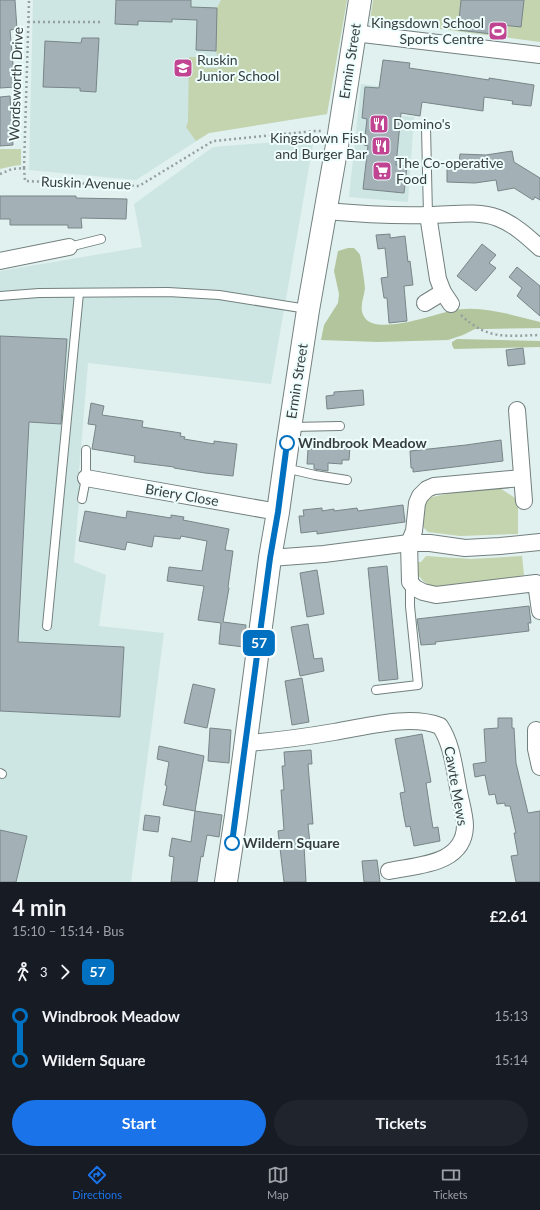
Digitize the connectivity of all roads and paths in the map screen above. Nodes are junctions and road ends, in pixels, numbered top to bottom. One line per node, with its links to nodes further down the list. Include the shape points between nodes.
1 (29, 0): 3 (path, Wordsworth Drive)
2 (360, 0): 5 (main road, Ermin Street)
3 (28, 22): 4 (path); 9 (path, Wordsworth Drive)
4 (102, 22)
5 (354, 33): 6 (street); 8 (main road, Ermin Street)
6 (540, 55)
7 (426, 127): 12 (lane)
8 (339, 134): 9 (path, Ruskin Avenue, via 315,131 213,140 139,186 26,181); 11 (main road, Ermin Street)
9 (24, 168): 10 (path, Ruskin Avenue)
10 (0, 174)
11 (325, 211): 12 (street); 21 (main road, Ermin Street)
12 (428, 215): 15 (street, via 472,214 498,218 515,227); 19 (street, via 437,273 440,286)
13 (101, 240): 14 (lane)
14 (69, 247): 16 (street)
15 (540, 248)
16 (0, 261)
17 (79, 293): 18 (lane); 21 (lane, via 168,292 219,295); 39 (lane)
18 (0, 296)
19 (447, 298): 20 (street); 22 (path, via 473,326 484,332 500,335)
20 (425, 303)
21 (308, 310): 25 (main road, Ermin Street)
22 (540, 335)
23 (517, 410): 29 (street)
24 (340, 426): 25 (lane)
25 (290, 427): 27 (main road, Ermin Street)
26 (86, 450): 28 (lane)
27 (284, 468): 30 (lane); 33 (main road, Ermin Street)
28 (86, 478): 31 (lane); 33 (street, Briery Close)
29 (522, 478): 32 (street); 35 (street, via 434,486 427,489 417,503 414,531)
30 (347, 480)
31 (82, 499)
32 (524, 501)
33 (278, 512): 36 (main road, Ermin Street)
34 (540, 542): 35 (street, via 466,548)
35 (409, 543): 36 (street); 37 (street)
36 (270, 558): 42 (main road, Ermin Street)
37 (410, 582): 38 (street, via 423,592 436,595 536,583); 40 (lane, via 418,685)
38 (540, 611)
39 (47, 626)
40 (376, 690)
41 (536, 730): 43 (street, via 536,750)
42 (246, 743): 44 (street, Cawte Mews, via 278,741 389,723 422,721 440,726 449,741 465,822 463,838 457,850 448,857); 45 (main road, Ermin Street)
43 (540, 767)
44 (389, 871)
45 (226, 882)

